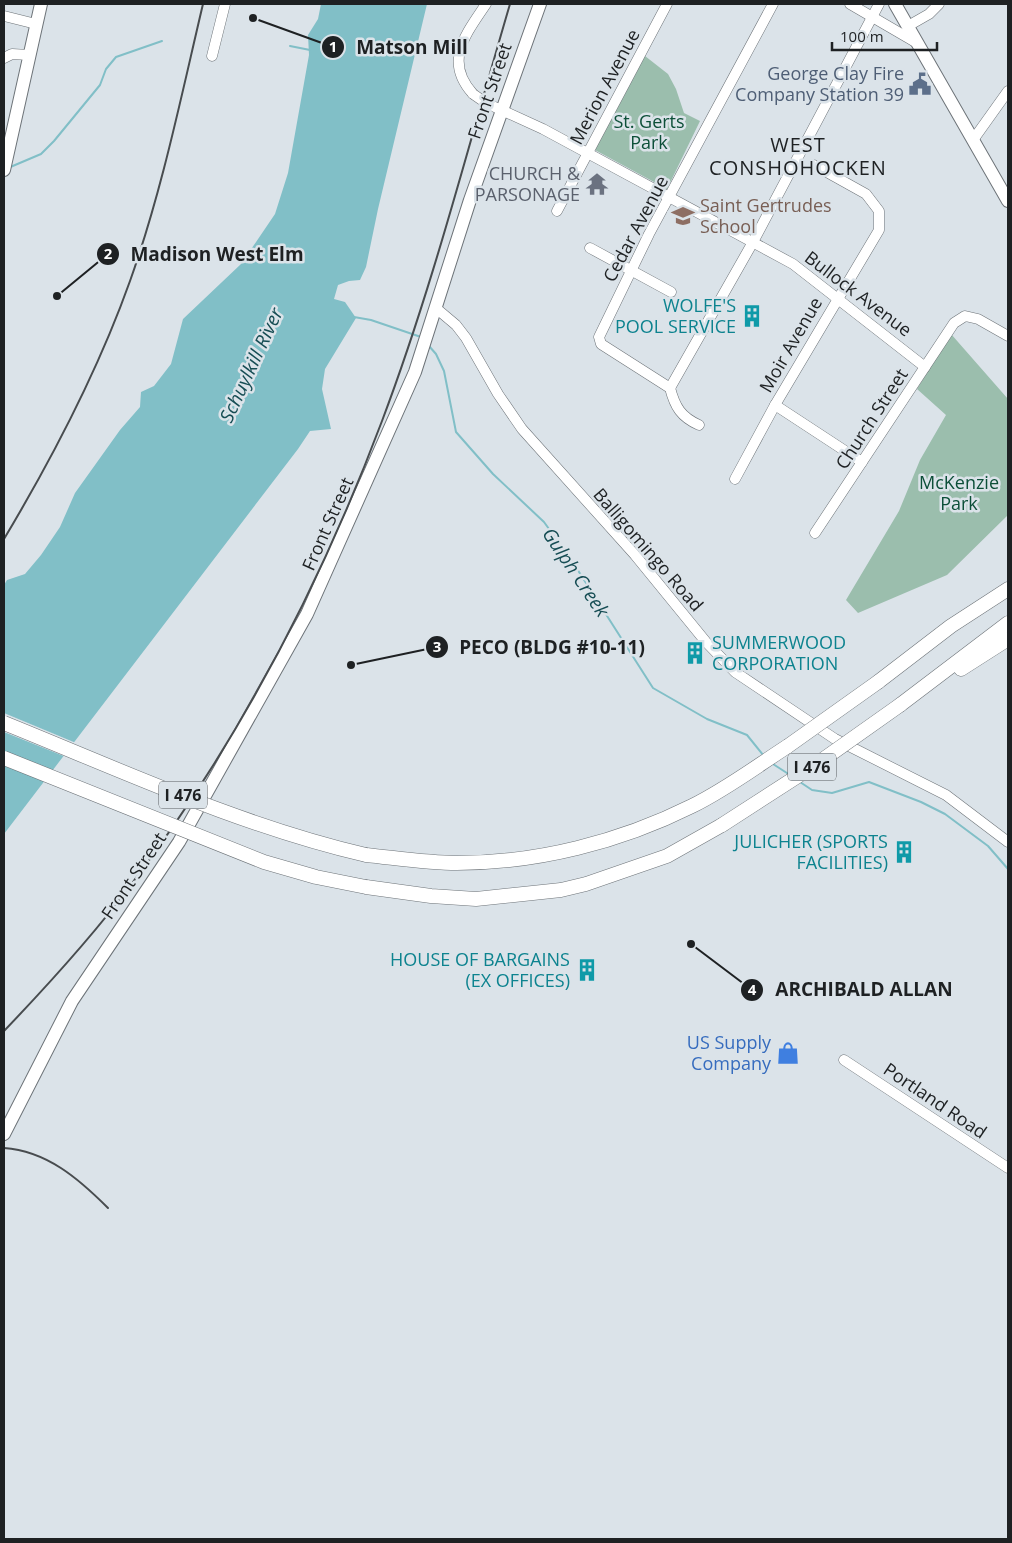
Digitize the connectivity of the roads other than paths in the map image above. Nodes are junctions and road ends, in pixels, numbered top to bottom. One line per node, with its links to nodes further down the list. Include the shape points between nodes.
1 (41, 4): 13 (main road)
2 (225, 4): 17 (street)
3 (486, 4): 20 (street, Bullock Avenue, bridge, via 466,34 459,53 461,76 473,94)
4 (540, 4): 20 (main road, Front Street)
5 (667, 4): 22 (street, Merion Avenue)
6 (773, 4): 25 (street, Cedar Avenue)
7 (850, 4): 12 (street)
8 (879, 4): 12 (street)
9 (895, 4): 14 (main road)
10 (939, 4): 14 (street)
11 (4, 16): 13 (street)
12 (872, 17): 15 (street); 28 (street)
13 (36, 24): 16 (main road)
14 (908, 26): 15 (main road)
15 (917, 43): 21 (main road)
16 (29, 55): 18 (street, via 12,54); 24 (main road)
17 (212, 56)
18 (4, 58)
19 (1008, 92): 21 (street)
20 (503, 111): 22 (street, Bullock Avenue); 33 (main road, Front Street, via 470,200)
21 (973, 140): 26 (main road)
22 (588, 153): 25 (street, Bullock Avenue); 27 (street, Merion Avenue)
23 (814, 165): 32 (street, Moir Avenue, via 866,194 879,211 879,230)
24 (4, 170)
25 (671, 197): 28 (street, Bullock Avenue); 30 (street, Cedar Avenue)
26 (1008, 201)
27 (557, 211)
28 (753, 242): 32 (street, Bullock Avenue, via 793,264); 36 (street)
29 (590, 248): 30 (street)
30 (631, 269): 31 (street); 36 (street, Cedar Avenue, via 599,337 601,344)
31 (671, 292)
32 (838, 297): 35 (street, Bullock Avenue); 37 (street, Moir Avenue)
33 (436, 309): 50 (street, Balligomingo Road, via 463,334 505,406 536,445 636,555 706,642 735,672 835,739 946,794); 52 (main road, Front Street, via 404,398 293,641 179,842 93,966 62,1019)
34 (1008, 336): 35 (street, Church Street, via 978,318 965,316 954,323)
35 (926, 367): 39 (street, Church Street)
36 (670, 388): 38 (street, via 674,404 681,413)
37 (775, 405): 39 (street); 40 (street, Moir Avenue)
38 (699, 425)
39 (862, 462): 41 (street, Church Street)
40 (735, 479)
41 (815, 533)
42 (1008, 581): 45 (highway)
43 (1008, 589): 45 (highway, I 476)
44 (1008, 623): 47 (highway, I 476)
45 (951, 626): 48 (highway, I 476, bridge, via 769,758 692,806 609,839 515,859 458,863 366,855 319,844 247,821)
46 (1008, 639): 47 (highway)
47 (900, 705): 49 (highway, I 476, bridge, via 818,763 667,856 561,890 476,899 431,896 316,878 248,857)
48 (4, 723)
49 (4, 758)
50 (1008, 842)
51 (844, 1060): 53 (street, Portland Road)
52 (4, 1134)
53 (1008, 1168)

